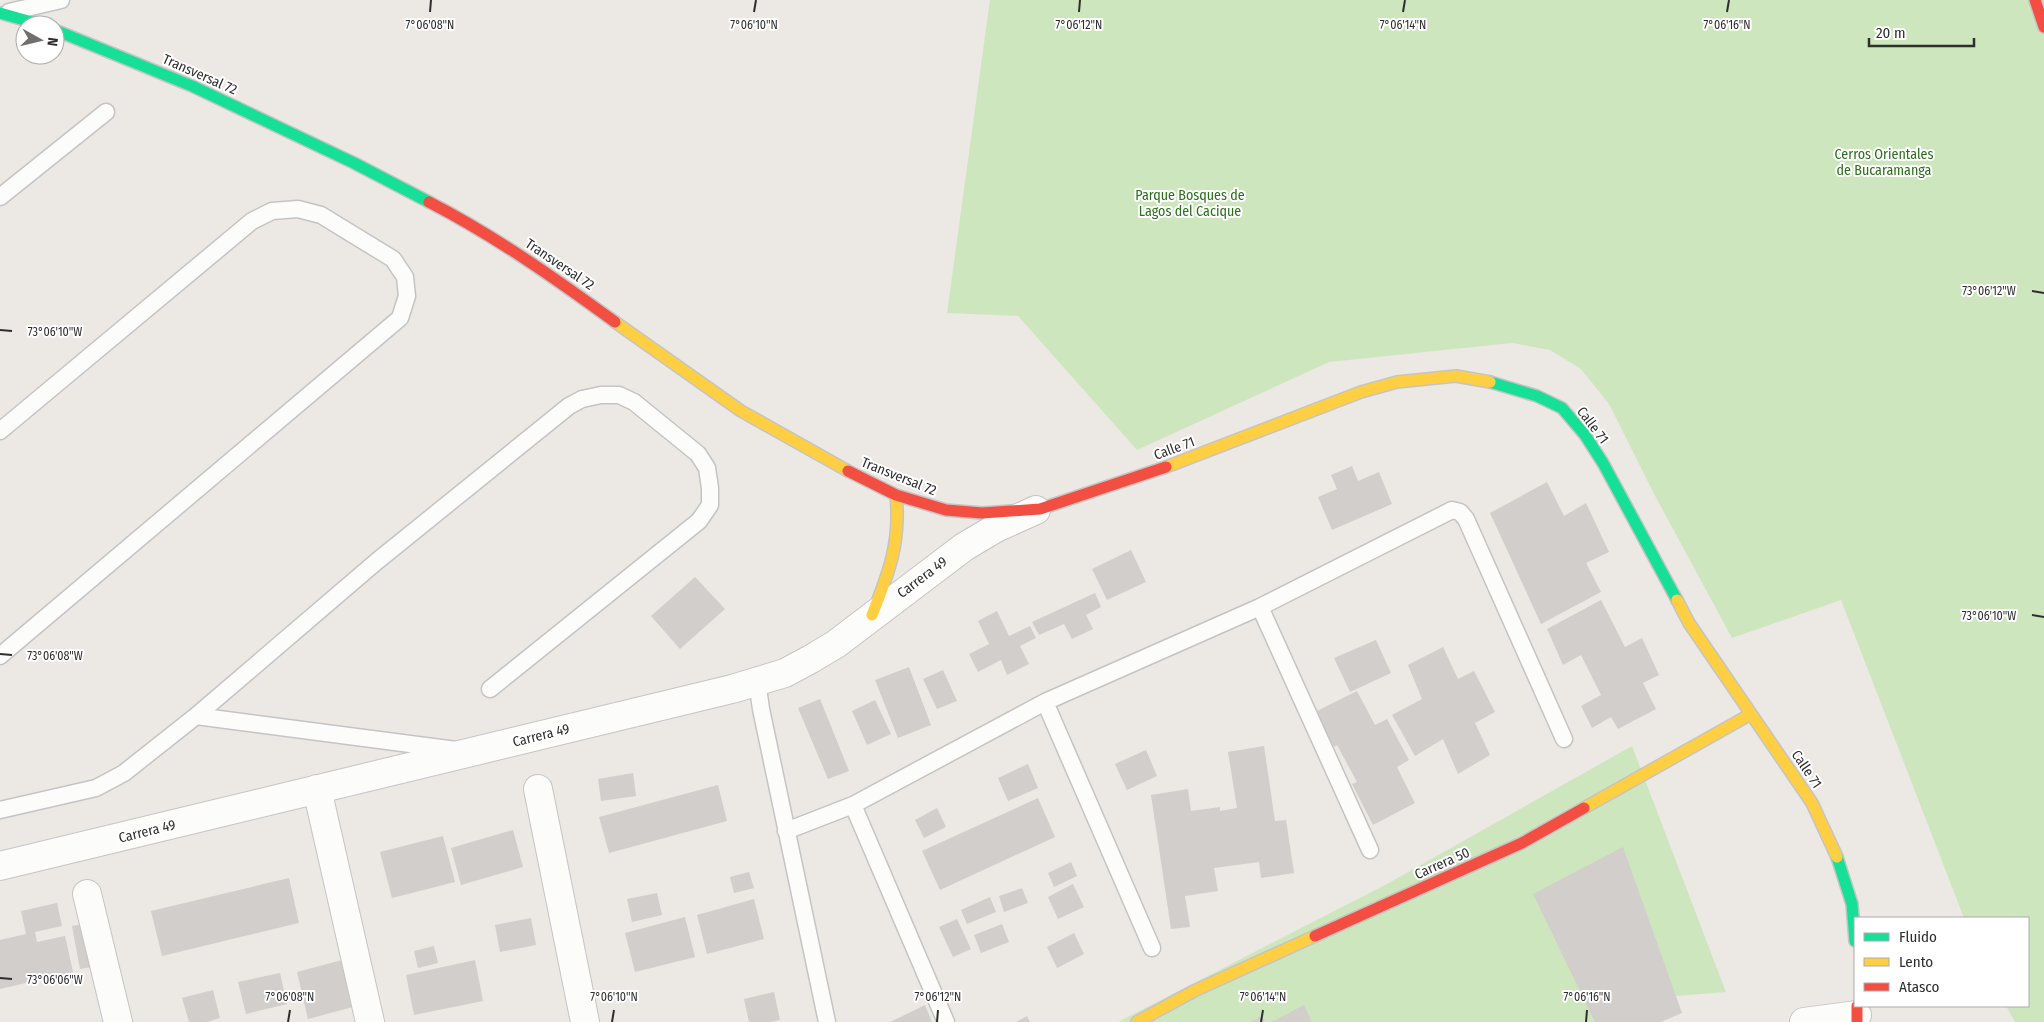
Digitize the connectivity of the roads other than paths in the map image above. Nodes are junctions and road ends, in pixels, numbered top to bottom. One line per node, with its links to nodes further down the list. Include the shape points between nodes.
1 (61, 0): 3 (lane)
2 (2035, 0): 5 (street)
3 (0, 13): 4 (street)
4 (15, 17)
5 (2044, 27)
6 (65, 34): 10 (street, Transversal 72, via 192,86 467,222 563,284 741,411 824,459)
7 (106, 112): 8 (lane)
8 (0, 198)
9 (0, 431): 14 (lane, via 252,221 272,211 298,209 321,215 393,259 405,277 407,296 400,318)
10 (896, 494): 11 (street, Transversal 72, via 946,510 982,513); 13 (street, via 900,525 896,550)
11 (1040, 509): 13 (street, Carrera 49, via 996,528 964,547); 18 (street, Calle 71, via 1160,469 1361,392 1397,382 1456,376 1499,384 1562,408 1585,435 1689,623)
12 (1260, 608): 17 (lane); 20 (lane, via 1452,510 1460,512 1466,519); 27 (lane)
13 (872, 615): 15 (street, Carrera 49, via 811,659 785,673)
14 (0, 656)
15 (757, 682): 21 (street, Carrera 49); 26 (lane)
16 (490, 689): 19 (lane, via 699,521 710,505 706,468 698,454 634,402 619,395 601,395 569,406 376,562)
17 (1045, 702): 24 (lane); 31 (lane)
18 (1751, 714): 30 (street, Calle 71, via 1812,803 1834,848 1852,904); 38 (street, Carrera 50, via 1522,843 1194,991)
19 (196, 716): 21 (lane); 25 (lane, via 110,782)
20 (1564, 739)
21 (473, 752): 23 (street, Carrera 49)
22 (538, 789): 35 (street)
23 (318, 790): 28 (street, Carrera 49); 34 (street)
24 (853, 805): 26 (lane); 37 (lane)
25 (0, 810)
26 (786, 831): 36 (lane)
27 (1370, 850)
28 (0, 866)
29 (87, 894): 33 (street)
30 (1854, 929)
31 (1152, 948)
32 (1857, 1014): 39 (street)
33 (118, 1022)
34 (370, 1022)
35 (585, 1022)
36 (827, 1022)
37 (946, 1022)
38 (1137, 1022)
39 (1804, 1022)

